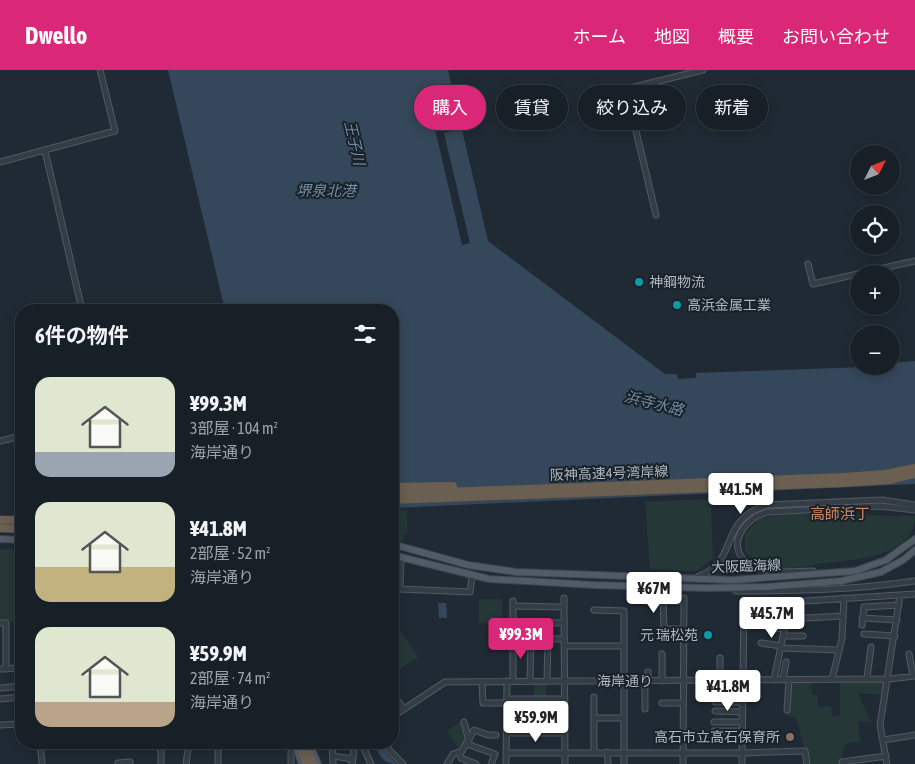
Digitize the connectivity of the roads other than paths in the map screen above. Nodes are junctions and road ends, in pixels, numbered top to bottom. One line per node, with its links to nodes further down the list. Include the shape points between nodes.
1 (100, 70): 3 (street, via 114,131)
2 (703, 70): 5 (street, via 626,89)
3 (45, 152): 4 (street); 8 (street)
4 (0, 162)
5 (656, 215)
6 (915, 260): 7 (street, via 813,284)
7 (808, 264)
8 (81, 304)
9 (15, 437): 10 (street)
10 (0, 441)
11 (915, 468): 14 (highway, 阪神高速4号湾岸線, via 869,476)
12 (915, 474): 16 (highway, 阪神高速4号湾岸線, via 869,482)
13 (399, 487): 14 (highway)
14 (575, 487): 15 (highway, 阪神高速4号湾岸線)
15 (399, 494)
16 (521, 496): 17 (highway, 阪神高速4号湾岸線); 18 (highway)
17 (399, 500)
18 (399, 504)
19 (915, 505): 34 (street, via 882,500 757,509 737,523 715,568)
20 (915, 510): 32 (street, via 880,506 768,512 750,520 739,535 738,545 743,557 758,569 775,572)
21 (0, 521): 22 (highway)
22 (15, 524)
23 (15, 526): 24 (highway, bridge)
24 (2, 528)
25 (0, 539): 27 (main road)
26 (915, 539): 32 (main road, 大阪臨海線, via 886,560)
27 (15, 540)
28 (399, 546): 34 (main road, 大阪臨海線, via 468,565 516,572)
29 (915, 550): 36 (main road, 大阪臨海線, via 881,572 841,581 766,587)
30 (399, 556): 31 (main road, 大阪臨海線)
31 (402, 557): 33 (main road, 大阪臨海線); 33 (street, via 400,590 470,592)
32 (855, 571): 34 (main road, 大阪臨海線, via 758,579)
33 (472, 576): 36 (main road, 大阪臨海線, via 515,582)
34 (689, 580)
35 (915, 581): 36 (street, via 808,591)
36 (676, 587)
37 (915, 594): 38 (street)
38 (900, 595): 40 (street); 42 (street)
39 (564, 598): 43 (street)
40 (844, 598): 41 (street); 47 (street)
41 (790, 602): 46 (street); 85 (street, via 744,601)
42 (899, 605): 48 (street, via 864,607); 49 (street)
43 (564, 608): 51 (street, via 513,603); 52 (street)
44 (594, 610): 67 (street, via 624,611)
45 (767, 610): 46 (street)
46 (787, 616): 47 (street); 55 (street)
47 (843, 616): 71 (street)
48 (862, 618): 49 (street); 53 (street)
49 (897, 620): 60 (street)
50 (0, 622): 70 (street, via 6,623)
51 (513, 622): 52 (street); 61 (street)
52 (564, 623): 64 (street)
53 (862, 625)
54 (767, 627): 55 (street)
55 (784, 629): 58 (street)
56 (684, 630): 56 (street, via 664,629 663,601 684,600); 95 (street)
57 (864, 634): 60 (street)
58 (783, 636): 59 (street); 68 (street)
59 (804, 636)
60 (895, 636): 83 (street)
61 (513, 639): 62 (street); 97 (street)
62 (531, 639): 63 (street); 89 (street)
63 (548, 639): 64 (street); 90 (street)
64 (564, 639): 66 (street)
65 (761, 643): 68 (street)
66 (564, 646): 67 (street); 91 (street)
67 (624, 646): 92 (street)
68 (781, 647): 71 (street); 86 (street)
69 (871, 647): 81 (street)
70 (3, 650): 78 (street)
71 (839, 650): 82 (street)
72 (662, 654): 94 (street)
73 (909, 654): 80 (street)
74 (720, 658): 84 (street)
75 (786, 662): 87 (street)
76 (15, 668): 78 (street)
77 (0, 669): 78 (street)
78 (6, 669)
79 (648, 672): 93 (street)
80 (914, 676): 83 (street, 海岸通り)
81 (867, 678)
82 (832, 679): 83 (street, 海岸通り); 88 (street, 海岸通り)
83 (889, 679): 131 (street, via 880,725)
84 (720, 680): 85 (street, 海岸通り); 95 (street, 海岸通り)
85 (742, 680): 86 (street, 海岸通り); 107 (street)
86 (774, 680): 87 (street, 海岸通り)
87 (783, 680): 88 (street, 海岸通り)
88 (789, 680): 112 (street)
89 (530, 681): 90 (street, 海岸通り); 97 (street, 海岸通り)
90 (547, 681): 91 (street, 海岸通り)
91 (564, 681): 92 (street, 海岸通り); 103 (street)
92 (624, 681): 93 (street, 海岸通り); 119 (street)
93 (647, 681): 94 (street, 海岸通り); 111 (street)
94 (662, 681): 95 (street, 海岸通り)
95 (683, 681): 109 (street)
96 (482, 682): 97 (street, 海岸通り); 104 (street, via 483,703); 110 (street, 海岸通り, via 445,682)
97 (510, 682): 104 (street)
98 (15, 687): 99 (street)
99 (0, 688)
100 (594, 697): 118 (street)
101 (15, 698): 102 (street)
102 (0, 699)
103 (565, 699): 104 (street); 117 (street)
104 (507, 701): 116 (street)
105 (399, 702): 110 (street)
106 (715, 702): 107 (street)
107 (742, 702): 115 (street)
108 (662, 703): 109 (street)
109 (683, 703): 152 (street)
110 (404, 709): 114 (street, 海岸通り)
111 (645, 709)
112 (787, 710)
113 (715, 711): 115 (street)
114 (399, 712)
115 (742, 712): 122 (street)
116 (507, 716): 117 (street); 128 (street)
117 (565, 716): 127 (street)
118 (594, 718): 119 (street); 147 (street)
119 (624, 718): 149 (street)
120 (464, 722): 132 (street)
121 (714, 722): 122 (street)
122 (742, 722): 126 (street)
123 (15, 725): 124 (street)
124 (0, 726)
125 (714, 731): 126 (street)
126 (742, 731): 153 (street)
127 (565, 732): 128 (street); 151 (street)
128 (507, 733): 150 (street)
129 (496, 735): 132 (street, via 474,730)
130 (915, 735): 131 (street)
131 (883, 740): 155 (street)
132 (468, 743): 146 (street); 175 (street, via 495,754)
133 (41, 749): 161 (street)
134 (160, 749): 162 (street)
135 (188, 749): 163 (street)
136 (218, 749): 164 (street)
137 (297, 749): 166 (main road)
138 (301, 749): 167 (highway)
139 (307, 749): 168 (highway)
140 (312, 749): 169 (main road)
141 (332, 749): 154 (street)
142 (354, 749): 156 (street)
143 (364, 749): 171 (street)
144 (389, 749): 172 (street)
145 (291, 752): 165 (street)
146 (460, 752): 173 (street, via 453,754); 174 (street, via 461,758)
147 (594, 752): 148 (street); 151 (street)
148 (607, 752): 149 (street); 160 (street)
149 (623, 752): 152 (street); 178 (street)
150 (507, 753): 151 (street); 176 (street)
151 (565, 753): 177 (street)
152 (683, 753): 153 (street); 179 (street)
153 (742, 754): 180 (street); 181 (street, via 805,751)
154 (333, 756): 156 (street); 170 (street)
155 (886, 756): 157 (street); 182 (street)
156 (352, 762)
157 (842, 762)
158 (118, 763): 159 (street)
159 (128, 763)
160 (608, 763)
161 (42, 764)
162 (161, 764)
163 (186, 764)
164 (218, 764)
165 (291, 764)
166 (302, 764)
167 (307, 764)
168 (313, 764)
169 (318, 764)
170 (333, 764)
171 (371, 764)
172 (403, 764)
173 (447, 764)
174 (476, 764)
175 (491, 764)
176 (506, 764)
177 (565, 764)
178 (624, 764)
179 (683, 764)
180 (742, 764)
181 (807, 764)
182 (887, 764)

